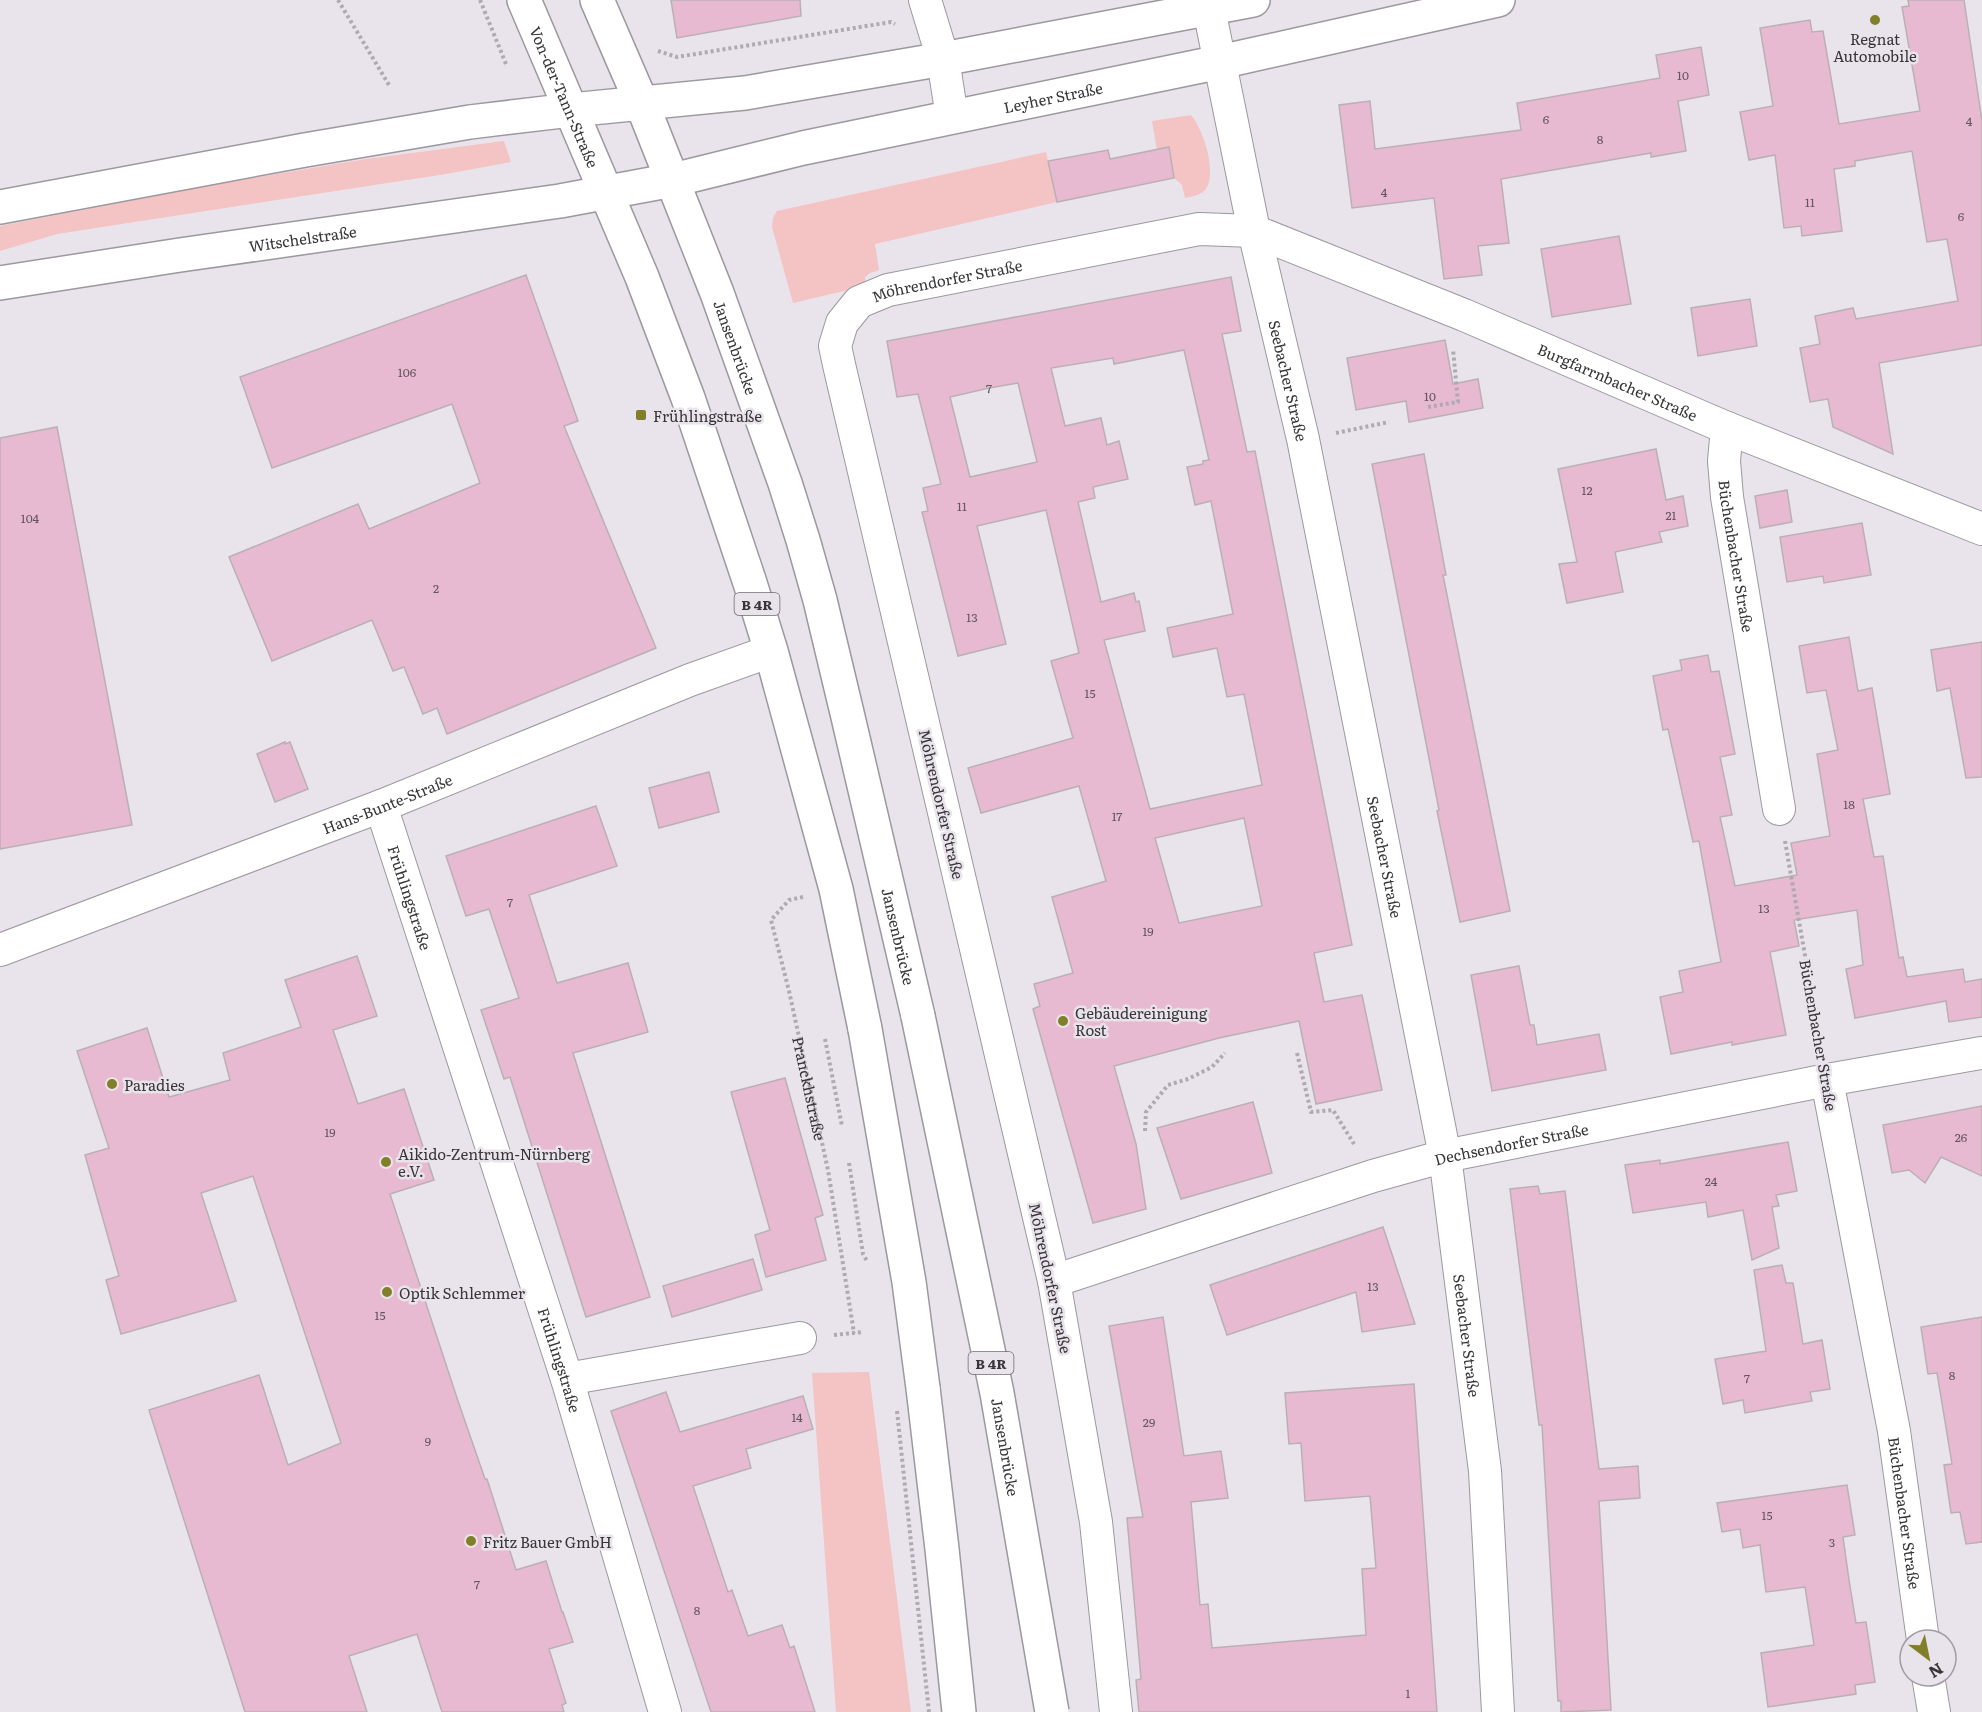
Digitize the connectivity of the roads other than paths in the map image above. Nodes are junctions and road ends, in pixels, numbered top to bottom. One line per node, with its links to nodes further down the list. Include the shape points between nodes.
1 (524, 0): 10 (main road, Von-der-Tann-Straße / B 4R)
2 (597, 0): 9 (main road, B 4R)
3 (925, 0): 7 (street)
4 (1253, 0): 6 (main road)
5 (1498, 0): 8 (main road, Leyher Straße)
6 (1209, 9): 7 (main road); 8 (street, Seebacher Straße)
7 (943, 59): 9 (main road, via 745,93); 11 (street)
8 (1220, 62): 11 (main road, Leyher Straße); 15 (street, Seebacher Straße)
9 (642, 104): 10 (main road); 12 (main road, B 4R)
10 (571, 110): 13 (main road, Von-der-Tann-Straße / B 4R); 14 (main road, via 401,133)
11 (952, 117): 12 (main road, Leyher Straße)
12 (673, 180): 13 (main road, Leyher Straße); 33 (main road, Jansenbrücke / B 4R, bridge, via 742,361 803,540 832,647 918,1016 997,1393)
13 (606, 192): 16 (main road, Witschelstraße); 19 (main road, B 4R, via 688,398)
14 (0, 207)
15 (1254, 231): 17 (street, Burgfarrnbacher Straße, via 1464,315); 25 (street, Seebacher Straße, via 1303,439); 26 (street, Möhrendorfer Straße, via 1199,229 888,290 860,302 842,323 835,346)
16 (0, 283)
17 (1727, 428): 18 (street, Burgfarrnbacher Straße); 21 (street, Büchenbacher Straße, via 1727,496)
18 (1982, 529)
19 (771, 651): 20 (street, Hans-Bunte-Straße); 32 (main road, B 4R, bridge, via 836,889 909,1282)
20 (381, 806): 22 (street, Hans-Bunte-Straße); 28 (street, Frühlingstraße)
21 (1779, 809)
22 (0, 950)
23 (1982, 1053): 24 (street, Dechsendorfer Straße)
24 (1827, 1080): 25 (street, Dechsendorfer Straße); 29 (street, Büchenbacher Straße, via 1894,1431)
25 (1445, 1156): 26 (street, Dechsendorfer Straße); 35 (street, Seebacher Straße, via 1485,1471)
26 (1054, 1281): 34 (street, Möhrendorfer Straße, via 1096,1522)
27 (800, 1338): 28 (street)
28 (567, 1380): 31 (street, Frühlingstraße)
29 (1921, 1628)
30 (1930, 1688): 36 (street)
31 (665, 1712)
32 (959, 1712)
33 (1052, 1712)
34 (1116, 1712)
35 (1498, 1712)
36 (1934, 1712)

